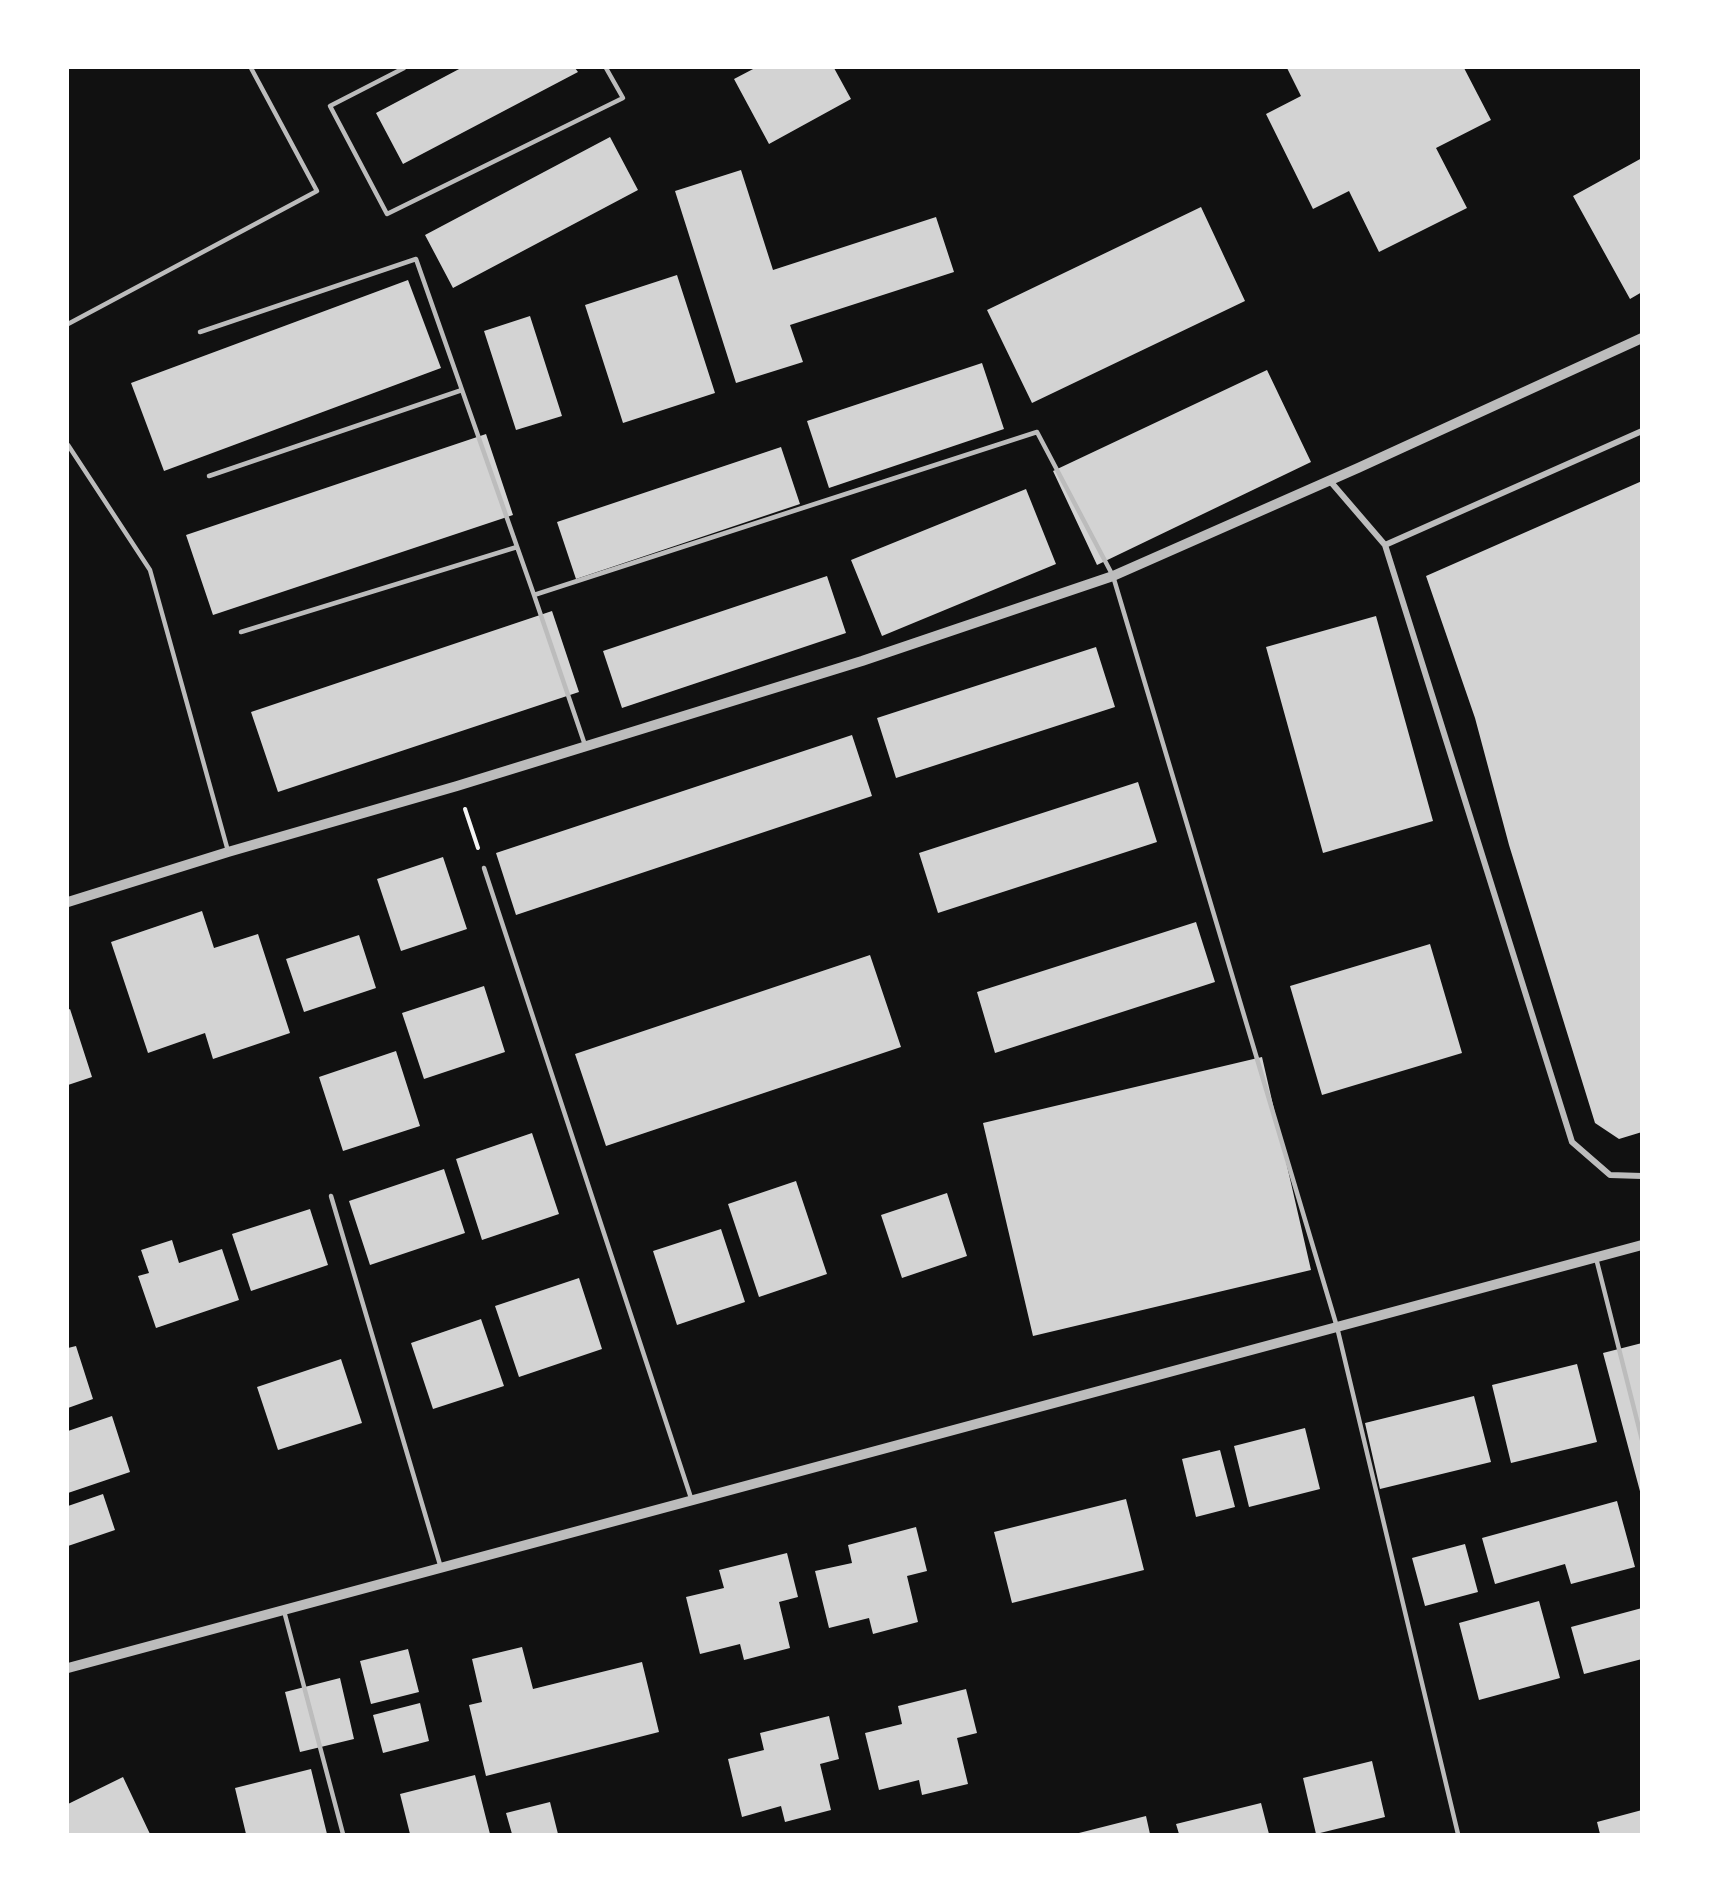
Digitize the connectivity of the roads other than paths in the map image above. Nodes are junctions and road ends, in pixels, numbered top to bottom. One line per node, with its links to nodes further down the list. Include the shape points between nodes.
1 (251, 68): 4 (lane, via 317,191)
2 (404, 68): 3 (lane, via 330,106 387,214 623,98)
3 (606, 68)
4 (68, 324)
5 (200, 332): 7 (lane, via 416,259)
6 (1641, 338): 11 (street)
7 (462, 390): 10 (lane); 13 (lane)
8 (1641, 431): 12 (street)
9 (68, 445): 18 (lane, via 150,570)
10 (209, 476)
11 (1330, 481): 12 (street); 14 (street)
12 (1385, 545): 21 (street, via 1572,1142 1610,1175)
13 (518, 547): 15 (lane); 16 (lane)
14 (1113, 576): 15 (lane, via 1037,432); 17 (street, via 862,661); 25 (lane)
15 (534, 595): 17 (lane)
16 (241, 632)
17 (585, 745): 18 (street)
18 (228, 852): 20 (street)
19 (484, 868): 27 (lane)
20 (68, 902)
21 (1641, 1176)
22 (332, 1196): 28 (lane)
23 (1641, 1245): 24 (street)
24 (1596, 1258): 25 (street); 26 (lane)
25 (1337, 1328): 27 (street); 32 (lane)
26 (1641, 1440)
27 (692, 1501): 28 (street)
28 (441, 1569): 29 (street)
29 (284, 1611): 30 (street); 31 (lane)
30 (68, 1668)
31 (343, 1834)
32 (1458, 1834)

